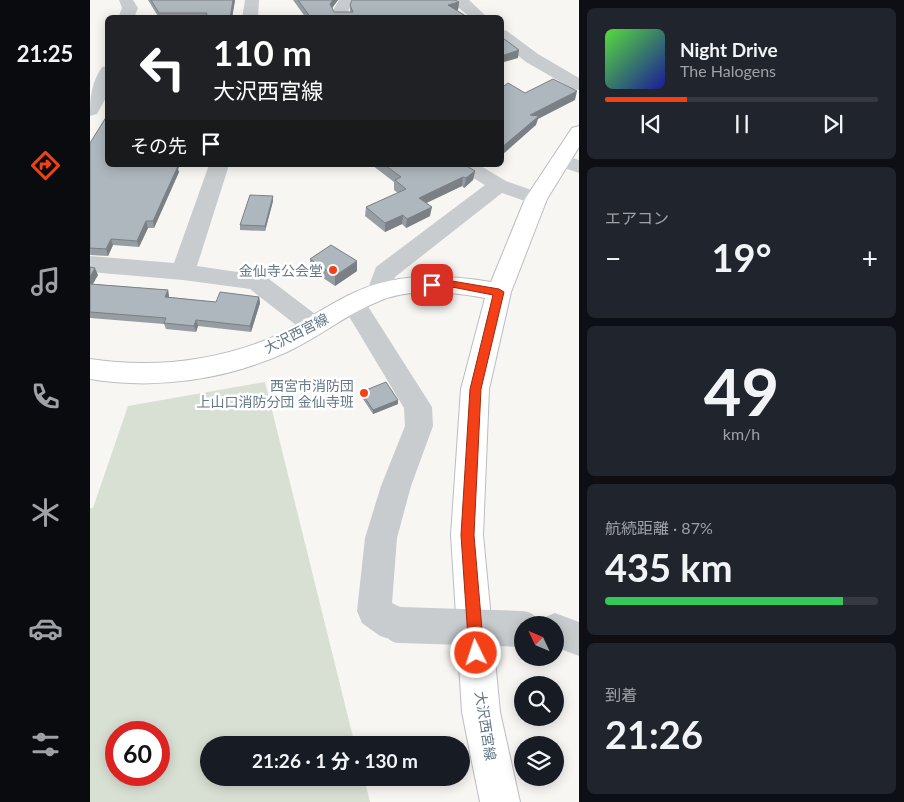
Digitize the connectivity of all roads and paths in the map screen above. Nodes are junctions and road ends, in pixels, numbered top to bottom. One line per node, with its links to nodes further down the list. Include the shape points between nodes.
1 (126, 0): 5 (street, via 130,8)
2 (252, 0): 6 (street)
3 (346, 0): 7 (street, via 340,12)
4 (456, 0): 8 (street)
5 (127, 15)
6 (250, 15)
7 (342, 15)
8 (477, 15)
9 (504, 36): 10 (street, via 532,58)
10 (579, 85)
11 (104, 93): 12 (street)
12 (90, 110)
13 (579, 132): 14 (main road, 大沢西宮線)
14 (570, 164): 18 (main road, 大沢西宮線)
15 (218, 167): 20 (street)
16 (468, 167): 17 (street)
17 (499, 185): 18 (street); 21 (street, via 384,273)
18 (536, 199): 22 (main road, 大沢西宮線)
19 (90, 264): 20 (street)
20 (183, 272): 24 (street, via 257,282)
21 (379, 291): 22 (main road, 大沢西宮線, via 452,284); 23 (main road, 大沢西宮線)
22 (499, 292): 27 (main road, 大沢西宮線, via 476,389 467,535 481,712)
23 (353, 303): 24 (main road, 大沢西宮線); 26 (street, bridge, via 418,407 419,426 396,486 381,538 374,610 392,624)
24 (314, 326): 25 (main road, 大沢西宮線, via 269,349 171,374 114,374)
25 (90, 369)
26 (514, 629)
27 (500, 802)

